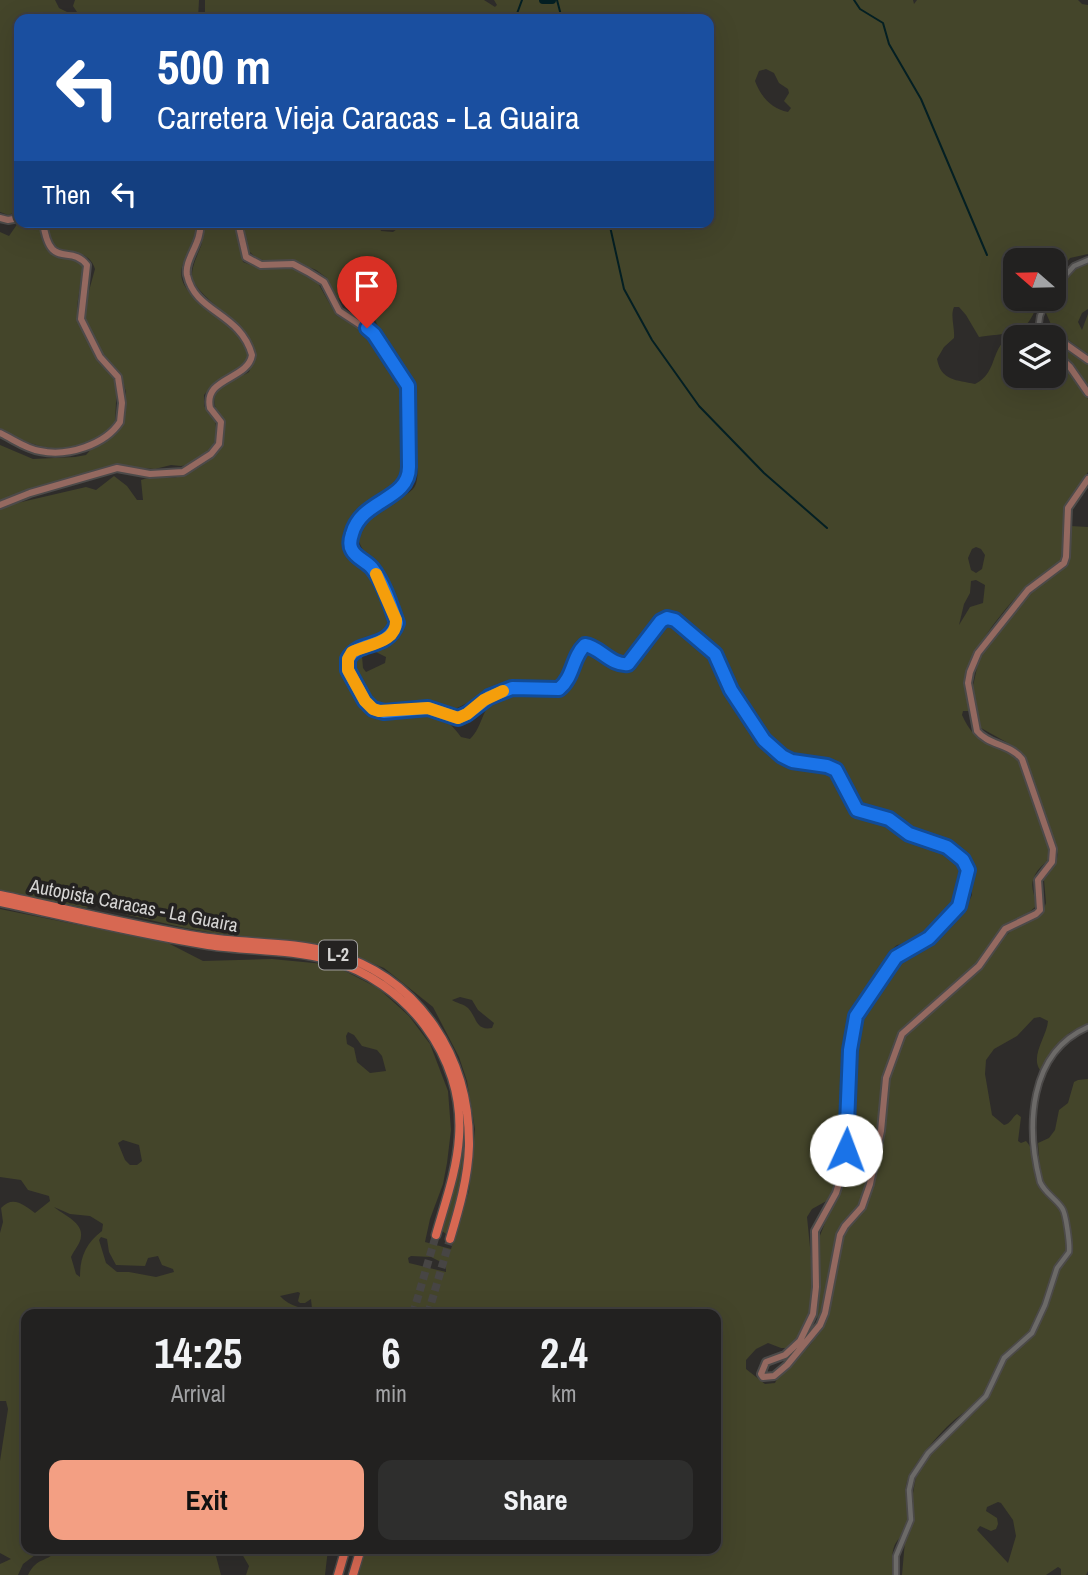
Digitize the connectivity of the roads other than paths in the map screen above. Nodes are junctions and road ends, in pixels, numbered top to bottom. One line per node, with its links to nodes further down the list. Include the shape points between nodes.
1 (44, 228): 10 (main road, via 50,248 87,265 81,319 100,357 118,377 120,422 102,438 69,451 37,451)
2 (200, 228): 12 (main road, via 187,269 190,284 202,302 236,326 252,355 248,367 219,383 211,394 210,408 221,422 217,447 180,473 117,468)
3 (239, 228): 11 (main road, via 246,257 261,265 293,264 324,282 335,307 374,334 408,386 409,477 401,490 366,512 350,540 353,552 377,576 397,623 388,637 356,650 348,659 348,670 369,706 384,712 428,708 462,717 489,697 512,688 559,689 585,645 628,664 661,621 675,620 715,654 731,690 759,734 777,752 792,761 833,768 857,810 889,819 909,834 947,847 967,864 962,900 929,938 896,957 856,1016 849,1057 846,1161 836,1193 815,1231 813,1314 807,1331 790,1352 763,1366 763,1377 774,1376 787,1365 823,1320 840,1235 862,1207 870,1184 886,1078 902,1034 979,966 1005,929 1040,909 1038,880 1052,862 1053,849 1022,759 977,731 968,678 982,648 1022,596 1064,563 1068,508)
4 (1088, 260): 5 (street)
5 (1066, 275)
6 (1066, 344): 7 (main road)
7 (1088, 360)
8 (1066, 363): 9 (main road)
9 (1088, 393)
10 (0, 433)
11 (1088, 479)
12 (0, 505)
13 (0, 895): 17 (highway, Autopista Caracas - La Guaira / L-2, via 188,935 321,950 358,962 391,982 439,1032 464,1094 469,1146)
14 (0, 902): 16 (highway, Autopista Caracas - La Guaira / L-2, via 187,942 319,957 355,969 387,988 433,1035 457,1096 457,1153)
15 (1088, 1027): 22 (street, via 1069,1036 1043,1071 1032,1126 1040,1182 1066,1213 1069,1252 1057,1268 1032,1333 1004,1359 986,1395 928,1453 912,1477 911,1520 896,1556)
16 (436, 1235)
17 (450, 1239)
18 (344, 1554): 20 (highway)
19 (359, 1555): 21 (highway)
20 (338, 1575)
21 (353, 1575)
22 (897, 1575)

